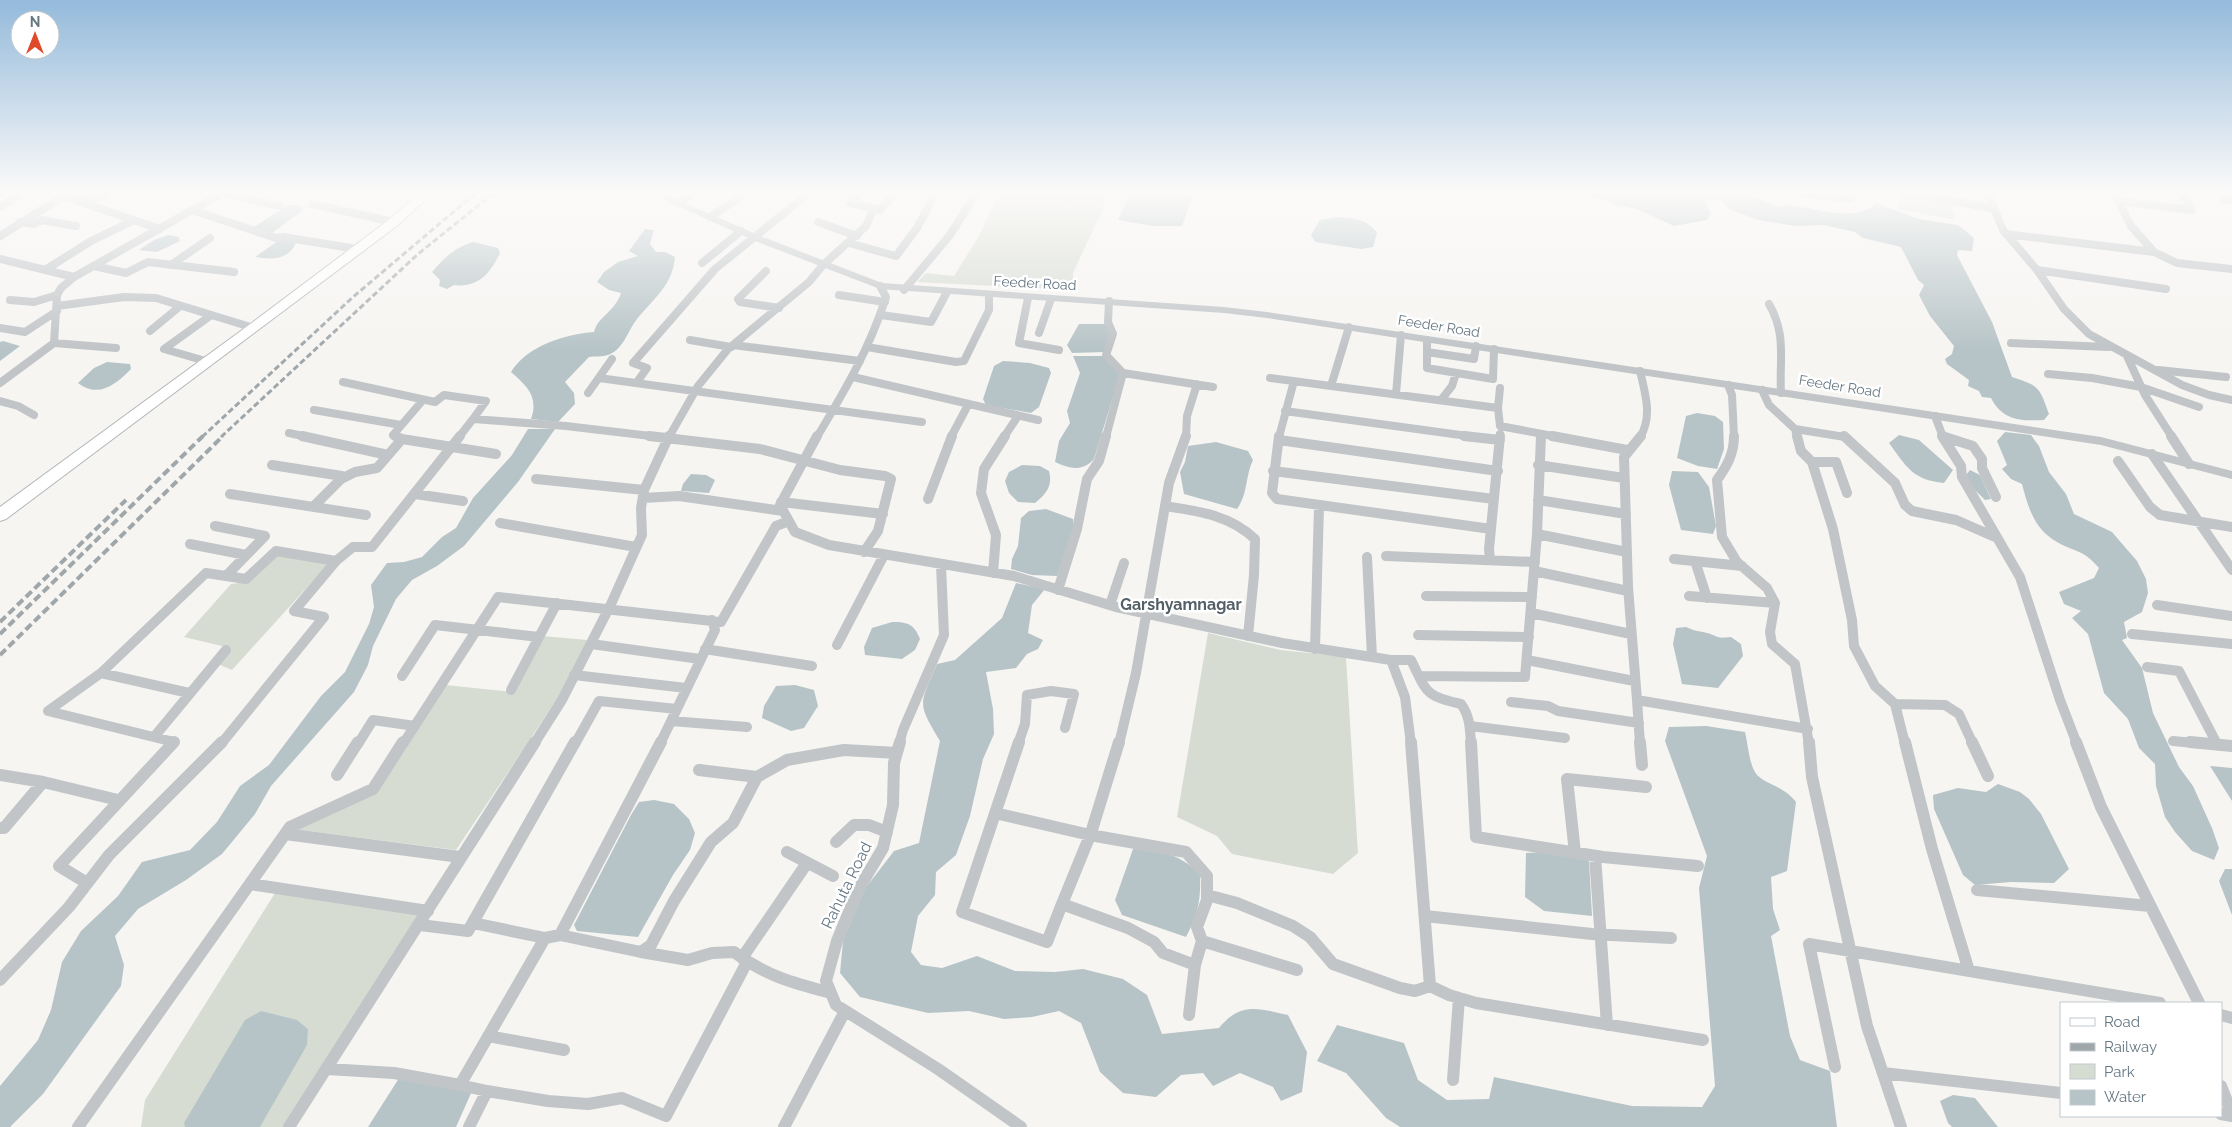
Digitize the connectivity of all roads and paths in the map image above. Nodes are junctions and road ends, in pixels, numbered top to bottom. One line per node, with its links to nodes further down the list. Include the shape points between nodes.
1 (848, 244): 22 (street)
2 (87, 245): 26 (street)
3 (132, 245): 23 (street)
4 (200, 245): 21 (street)
5 (335, 245): 16 (street)
6 (364, 245): 16 (main road)
7 (729, 245): 20 (street)
8 (736, 245): 82 (street, via 633,363 647,368)
9 (774, 245): 22 (street, Feeder Road)
10 (850, 245): 11 (street, via 896,256)
11 (907, 245)
12 (942, 245): 33 (street)
13 (2015, 245): 27 (street)
14 (2093, 245): 17 (street)
15 (2147, 245): 17 (street)
16 (358, 249): 51 (main road)
17 (2154, 252): 25 (street, via 2177,263)
18 (0, 259): 19 (street)
19 (10, 261): 24 (street); 26 (street)
20 (702, 263)
21 (171, 265): 23 (street, via 148,262 126,274); 28 (street)
22 (823, 265): 31 (street, Feeder Road); 46 (street)
23 (94, 266): 30 (street)
24 (0, 267)
25 (2232, 269)
26 (45, 270): 30 (street)
27 (2037, 270): 32 (street); 62 (street, via 2074,321)
28 (234, 272)
29 (766, 272): 46 (street, via 738,299 740,302)
30 (74, 277): 35 (street)
31 (880, 286): 33 (street, Feeder Road); 42 (street)
32 (2166, 289)
33 (904, 290): 34 (street, Feeder Road)
34 (947, 292): 37 (street, Feeder Road); 47 (street, via 930,322)
35 (57, 295): 40 (street, via 34,302); 45 (street)
36 (839, 295): 42 (street)
37 (989, 295): 38 (street, Feeder Road); 61 (street, via 989,310 964,361)
38 (1028, 298): 39 (street, Feeder Road); 65 (street, via 1019,343)
39 (1051, 299): 41 (street, Feeder Road); 53 (street)
40 (10, 300)
41 (1108, 301): 49 (street, Feeder Road, via 1224,310); 73 (street, via 1108,322 1113,334 1106,355)
42 (885, 302): 47 (street)
43 (1769, 304): 93 (street, via 1782,330)
44 (179, 307): 45 (street, via 156,298 124,297); 48 (street); 52 (street)
45 (57, 308): 50 (street, via 25,332); 57 (street)
46 (779, 308): 59 (street)
47 (881, 315): 61 (street)
48 (210, 316): 51 (street); 70 (street, via 164,349)
49 (1349, 327): 54 (street, Feeder Road); 86 (street)
50 (0, 328)
51 (254, 328): 70 (main road)
52 (150, 331)
53 (1039, 333)
54 (1401, 335): 56 (street, Feeder Road); 94 (street)
55 (690, 340): 59 (street)
56 (1427, 340): 60 (street, Feeder Road); 66 (street)
57 (54, 343): 63 (street); 83 (street)
58 (2011, 343): 62 (street)
59 (732, 346): 69 (street); 90 (street)
60 (1476, 346): 64 (street, Feeder Road); 66 (street, via 1474,359)
61 (866, 347): 69 (street)
62 (2110, 347): 67 (street)
63 (116, 348)
64 (1494, 349): 72 (street, Feeder Road); 74 (street, via 1493,379)
65 (1058, 350)
66 (1428, 352): 74 (street, via 1427,368)
67 (2127, 356): 71 (street); 88 (street)
68 (612, 359): 78 (street)
69 (860, 361): 76 (street)
70 (209, 362): 153 (main road)
71 (2152, 369): 77 (street); 97 (street, via 2195,391)
72 (1640, 371): 85 (street, Feeder Road); 122 (street, via 1648,415 1643,433)
73 (1123, 373): 84 (street); 181 (street, via 1099,461 1087,479 1077,529)
74 (1456, 374): 96 (street, via 1452,386)
75 (2048, 374): 88 (street)
76 (852, 377): 99 (street, via 906,387); 102 (street)
77 (2226, 377)
78 (599, 378): 82 (street); 92 (street)
79 (1270, 378): 80 (street)
80 (1294, 381): 86 (street); 104 (street)
81 (343, 382): 95 (street)
82 (637, 382): 90 (street)
83 (0, 383)
84 (1197, 384): 87 (street); 148 (street, via 1187,416 1186,438 1169,483)
85 (1728, 384): 91 (street, Feeder Road); 176 (street, via 1732,395 1734,446 1729,464 1718,480 1717,497 1722,537)
86 (1331, 386): 94 (street)
87 (1213, 387)
88 (2142, 387): 100 (street); 129 (street)
89 (1500, 388): 101 (street)
90 (696, 389): 102 (street); 117 (street)
91 (1762, 390): 93 (street, Feeder Road); 113 (street, via 1769,405)
92 (588, 393)
93 (1781, 393): 107 (street, Feeder Road)
94 (1396, 394): 96 (street)
95 (423, 400): 108 (street, via 435,402 444,395 486,401); 111 (street)
96 (1441, 400): 101 (street)
97 (2232, 400)
98 (0, 401): 105 (street)
99 (968, 404): 106 (street); 143 (street, via 954,430)
100 (2199, 407)
101 (1498, 408): 112 (street)
102 (833, 409): 110 (street); 126 (street)
103 (314, 410): 111 (street)
104 (1285, 410): 119 (street); 120 (street)
105 (34, 415)
106 (1018, 416): 109 (street); 179 (street, via 984,469 981,493 996,535)
107 (1935, 416): 116 (street); 124 (street, Feeder Road, via 2101,441)
108 (474, 418): 117 (street); 121 (street)
109 (1038, 420)
110 (922, 422)
111 (401, 425): 118 (street, via 392,435)
112 (1500, 426): 115 (street); 120 (street)
113 (1795, 429): 128 (street, via 1801,451); 161 (street, via 1843,435 1894,483 1912,511 1956,520)
114 (289, 434): 125 (street)
115 (1541, 434): 122 (street); 131 (street)
116 (1942, 436): 142 (street, via 1973,446 1982,458 1982,468); 161 (street, via 1961,466 1962,477)
117 (668, 438): 126 (street, via 760,449); 141 (street)
118 (402, 439): 121 (street); 125 (street)
119 (1279, 440): 132 (street); 133 (street)
120 (1500, 440): 133 (street)
121 (452, 447): 123 (street); 140 (street)
122 (1627, 450): 136 (street)
123 (496, 454)
124 (2152, 454): 129 (street, Feeder Road); 155 (street, via 2170,485)
125 (388, 455): 135 (street, via 377,468 354,470)
126 (803, 459): 150 (street); 151 (street, via 840,470 891,479)
127 (2118, 461): 155 (street, via 2155,512)
128 (1812, 462): 138 (street, via 1836,462); 224 (street, via 1833,529 1852,620 1854,646 1875,686)
129 (2189, 464): 134 (street, Feeder Road)
130 (272, 465): 135 (street)
131 (1538, 465): 136 (street); 145 (street)
132 (1273, 471): 144 (street); 149 (street, via 1272,493 1277,498)
133 (1498, 471): 144 (street)
134 (2232, 475)
135 (342, 476): 147 (street)
136 (1624, 478): 152 (street)
137 (536, 479): 141 (street)
138 (1847, 493)
139 (230, 494): 147 (street)
140 (415, 494): 146 (street); 172 (street, via 372,547 353,548)
141 (644, 494): 150 (street); 163 (street, via 642,535)
142 (1996, 498)
143 (928, 499)
144 (1494, 499): 159 (street)
145 (1538, 500): 152 (street); 160 (street)
146 (463, 501)
147 (314, 506): 154 (street)
148 (1166, 506): 193 (street); 200 (street, via 1214,513 1245,529 1255,539 1256,563)
149 (1319, 506): 159 (street); 206 (street)
150 (784, 511): 151 (street); 164 (street, via 795,532 829,545); 195 (street, via 721,622)
151 (883, 514): 164 (street, via 878,531)
152 (1626, 514): 165 (street)
153 (0, 515)
154 (366, 515)
155 (2199, 522): 158 (street); 178 (street)
156 (500, 524): 163 (street)
157 (215, 526): 166 (street, via 265,536)
158 (2232, 527)
159 (1491, 529): 170 (street)
160 (1537, 534): 165 (street); 177 (street)
161 (1995, 537): 266 (street, via 2020,577 2060,700 2101,807)
162 (190, 544): 166 (street)
163 (636, 547): 191 (street)
164 (864, 552): 167 (street)
165 (1627, 552): 182 (street)
166 (246, 555): 180 (street)
167 (884, 555): 175 (street); 204 (street)
168 (1386, 556): 170 (street)
169 (1367, 557): 209 (street)
170 (1490, 560): 177 (street)
171 (1674, 560): 173 (street)
172 (336, 561): 180 (street, via 276,551 246,579); 261 (street, via 294,611 324,617 218,747 109,855)
173 (1696, 561): 176 (street); 186 (street)
174 (1124, 563): 189 (street)
175 (941, 565): 179 (street); 238 (street, Rahuta Road, via 944,636 903,730)
176 (1742, 566): 187 (street, via 1767,588)
177 (1534, 567): 182 (street); 185 (street)
178 (2232, 570)
179 (993, 573): 181 (street)
180 (226, 576): 214 (street, via 206,573)
181 (1058, 590): 189 (street)
182 (1628, 591): 197 (street)
183 (1426, 596): 185 (street)
184 (1689, 596): 186 (street)
185 (1532, 597): 192 (street)
186 (1707, 598): 187 (street)
187 (1775, 602): 232 (street, via 1768,633 1780,655 1795,664)
188 (557, 603): 191 (street); 196 (street, via 498,597); 201 (street)
189 (1110, 605): 193 (street)
190 (2157, 605): 194 (street)
191 (610, 608): 195 (street); 203 (street)
192 (1530, 613): 197 (street); 202 (street)
193 (1148, 614): 200 (street); 252 (street, via 1122,728)
194 (2232, 616)
195 (712, 620): 208 (street, via 714,630)
196 (476, 630): 201 (street); 216 (street, via 435,625); 228 (street)
197 (1631, 634): 218 (street)
198 (2132, 634): 205 (street)
199 (1418, 635): 202 (street)
200 (1248, 636): 206 (street)
201 (539, 637): 220 (street)
202 (1529, 637): 211 (street)
203 (591, 644): 208 (street); 215 (street)
204 (837, 644)
205 (2232, 644)
206 (1315, 649): 209 (street)
207 (226, 650): 221 (street)
208 (703, 654): 212 (street); 219 (street)
209 (1372, 657): 210 (street)
210 (1391, 660): 217 (street, via 1411,660); 268 (street, via 1405,697 1410,733)
211 (1527, 660): 217 (street, via 1526,677); 218 (street)
212 (812, 666)
213 (2147, 667): 236 (street, via 2179,671)
214 (101, 673): 221 (street); 233 (street, via 48,712)
215 (574, 675): 219 (street); 257 (street, via 562,700)
216 (402, 676)
217 (1420, 676): 229 (street, via 1425,693 1432,698 1461,704)
218 (1634, 681): 222 (street)
219 (686, 688): 225 (street)
220 (511, 690)
221 (189, 693): 233 (street)
222 (1637, 700): 227 (street); 232 (street)
223 (1511, 702): 227 (street)
224 (1895, 704): 243 (street, via 1945,705 1959,714); 281 (street, via 1932,849)
225 (676, 709): 226 (street); 269 (street, via 599,701)
226 (671, 721): 230 (street); 271 (street)
227 (1639, 723): 239 (street)
228 (415, 726): 242 (street, via 372,720); 251 (street, via 373,789 290,827)
229 (1470, 726): 234 (street); 255 (street, via 1476,837)
230 (747, 727)
231 (1065, 728): 248 (street, via 1074,694 1051,691 1026,695 1025,724)
232 (1808, 729): 276 (street, via 1812,777)
233 (154, 737): 247 (street, via 174,742)
234 (1565, 738)
235 (2173, 741): 236 (street)
236 (2217, 744): 237 (street)
237 (2232, 746)
238 (897, 754): 244 (street, via 844,750 787,760); 250 (street, Rahuta Road, via 894,805)
239 (1642, 765)
240 (699, 770): 244 (street)
241 (0, 775): 245 (street)
242 (337, 775)
243 (1988, 776)
244 (757, 777): 277 (street, via 733,823 711,842 651,945)
245 (42, 782): 247 (street); 249 (street, via 4,828)
246 (1646, 787): 255 (street, via 1567,779)
247 (118, 800): 261 (street, via 59,866)
248 (995, 813): 252 (street); 265 (street, via 962,912 1047,942)
249 (0, 828)
250 (887, 832): 253 (street, via 869,825 854,825); 284 (street, Rahuta Road, via 883,848 857,892 837,941 826,981)
251 (285, 834): 257 (street); 262 (street)
252 (1090, 835): 264 (street, via 1186,852 1207,876); 265 (street)
253 (836, 842)
254 (787, 852): 258 (street)
255 (1575, 853): 256 (street)
256 (1595, 856): 259 (street); 272 (street)
257 (460, 857): 267 (street)
258 (807, 863): 260 (street); 278 (street)
259 (1698, 866)
260 (833, 876)
261 (87, 883): 282 (street, via 69,907)
262 (250, 884): 267 (street); 304 (street)
263 (1977, 890): 266 (street)
264 (1207, 894): 275 (street, via 1197,927); 283 (street, via 1293,926 1310,937 1333,964 1400,988 1415,991)
265 (1062, 904): 279 (street, via 1128,928 1154,942 1163,953)
266 (2150, 906): 287 (street)
267 (428, 911): 270 (street)
268 (1425, 916): 272 (street); 283 (street)
269 (473, 923): 270 (street, via 468,931); 273 (street)
270 (420, 924): 295 (street)
271 (560, 935): 273 (street); 277 (street)
272 (1601, 935): 274 (street); 290 (street)
273 (545, 938): 291 (street)
274 (1671, 938)
275 (1202, 940): 279 (street); 280 (street)
276 (1850, 950): 281 (street); 294 (street, via 1809,944); 296 (street, via 1867,1026)
277 (641, 952): 278 (street, via 688,960 712,953 734,952)
278 (745, 960): 284 (street, via 781,980); 300 (street, via 666,1116 622,1098 588,1104)
279 (1195, 965): 289 (street)
280 (1297, 970)
281 (1969, 971): 286 (street)
282 (0, 980)
283 (1430, 986): 285 (street)
284 (831, 993): 288 (street, via 836,1005)
285 (1460, 998): 290 (street); 297 (street)
286 (2154, 1002)
287 (2198, 1002)
288 (845, 1011): 303 (street, via 938,1069); 307 (street)
289 (1189, 1015)
290 (1607, 1025): 292 (street)
291 (488, 1036): 293 (street); 298 (street)
292 (1703, 1040)
293 (564, 1050)
294 (1835, 1067)
295 (327, 1069): 298 (street, via 394,1073); 305 (street)
296 (1884, 1073): 301 (street); 309 (street)
297 (1453, 1080)
298 (460, 1085): 300 (street)
299 (2222, 1089): 302 (street)
300 (487, 1091): 306 (street)
301 (2060, 1093)
302 (2232, 1115)
303 (1004, 1122): 308 (street)
304 (78, 1127)
305 (289, 1127)
306 (469, 1127)
307 (784, 1127)
308 (1022, 1127)
309 (1901, 1127)

